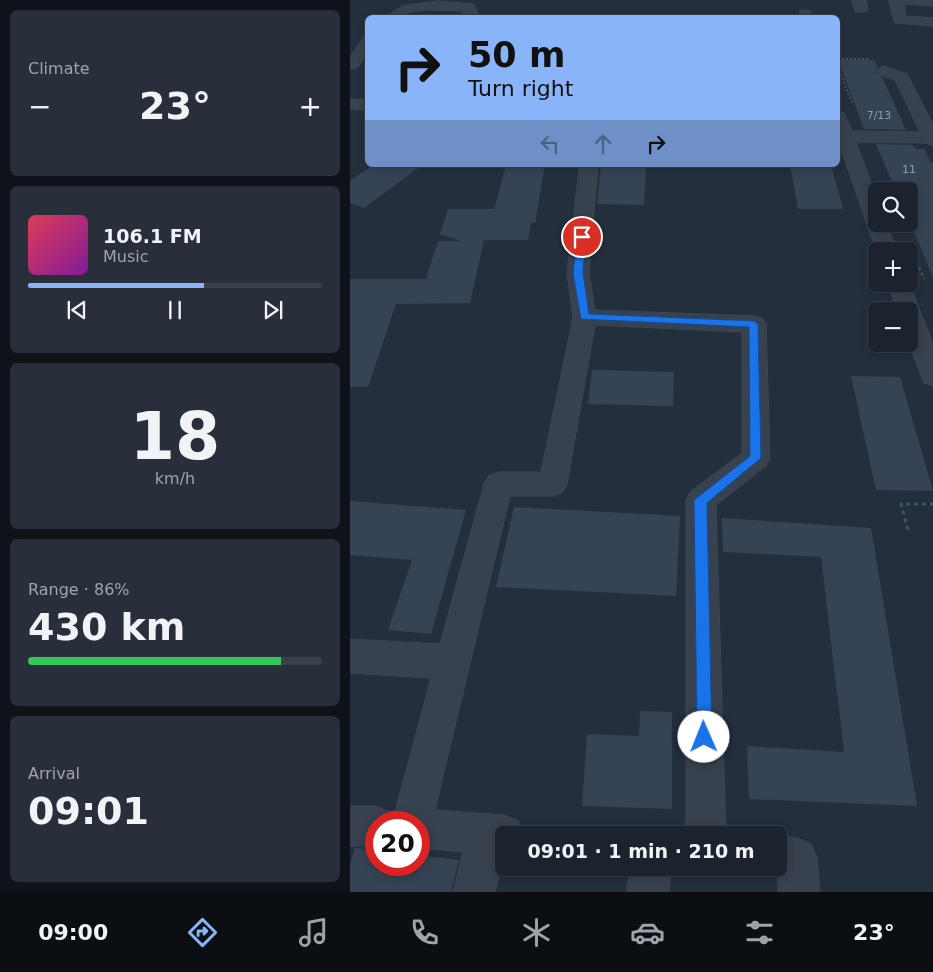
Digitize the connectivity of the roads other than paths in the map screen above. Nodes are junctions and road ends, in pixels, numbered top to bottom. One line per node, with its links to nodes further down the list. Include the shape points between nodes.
1 (897, 0): 2 (street); 5 (street, via 900,20)
2 (933, 2)
3 (395, 15): 4 (street, via 408,8 454,7 471,9)
4 (469, 15)
5 (933, 22)
6 (365, 46): 7 (street)
7 (352, 65)
8 (880, 65): 13 (street, via 901,77)
9 (350, 104): 10 (street)
10 (365, 105)
11 (840, 122): 12 (street)
12 (845, 136): 13 (street); 15 (street)
13 (932, 139)
14 (589, 167): 18 (street, via 578,273)
15 (868, 199)
16 (905, 292): 17 (street)
17 (922, 315): 19 (street)
18 (585, 317): 21 (street, via 553,484 498,484); 25 (street, via 754,324 756,458 700,500)
19 (933, 377)
20 (350, 656): 21 (street)
21 (453, 662): 22 (street)
22 (415, 811)
23 (350, 826): 24 (street)
24 (365, 826)
25 (706, 826)
26 (430, 829): 27 (street)
27 (495, 835): 30 (street)
28 (787, 857): 32 (street, via 797,858)
29 (650, 876): 31 (street)
30 (474, 892)
31 (648, 892)
32 (799, 892)

